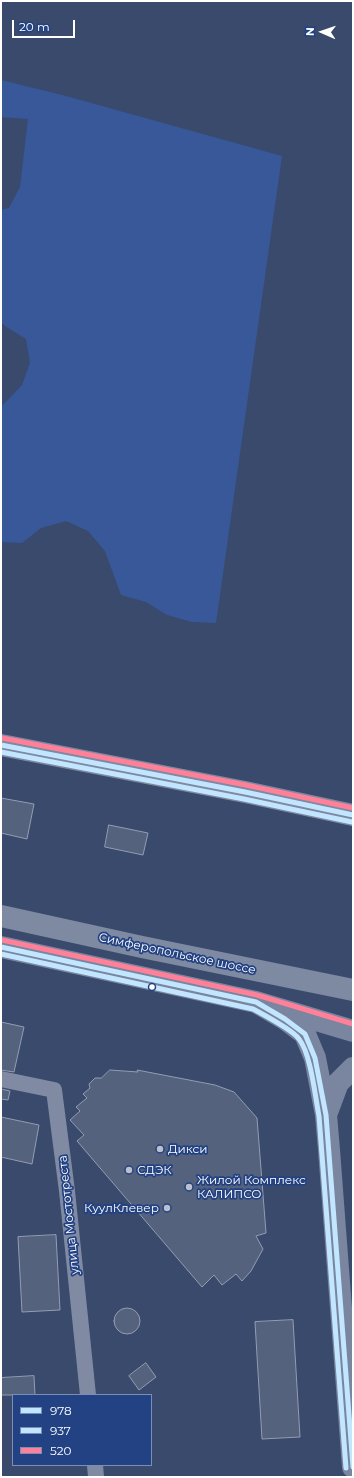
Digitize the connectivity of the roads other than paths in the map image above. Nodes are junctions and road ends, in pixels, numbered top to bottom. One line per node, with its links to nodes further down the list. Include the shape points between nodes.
1 (1, 745): 2 (main road)
2 (353, 815)
3 (1, 916): 5 (main road, Симферопольское шоссе)
4 (1, 947): 6 (main road)
5 (353, 990)
6 (256, 1002): 7 (main road); 10 (main road, via 285,1018 305,1034 315,1058)
7 (353, 1031)
8 (353, 1068): 10 (main road, via 338,1083)
9 (1, 1080): 11 (street, улица Мостотреста, via 54,1090)
10 (326, 1115): 13 (main road)
11 (88, 1394)
12 (95, 1466): 14 (street)
13 (353, 1467)
14 (96, 1477)

